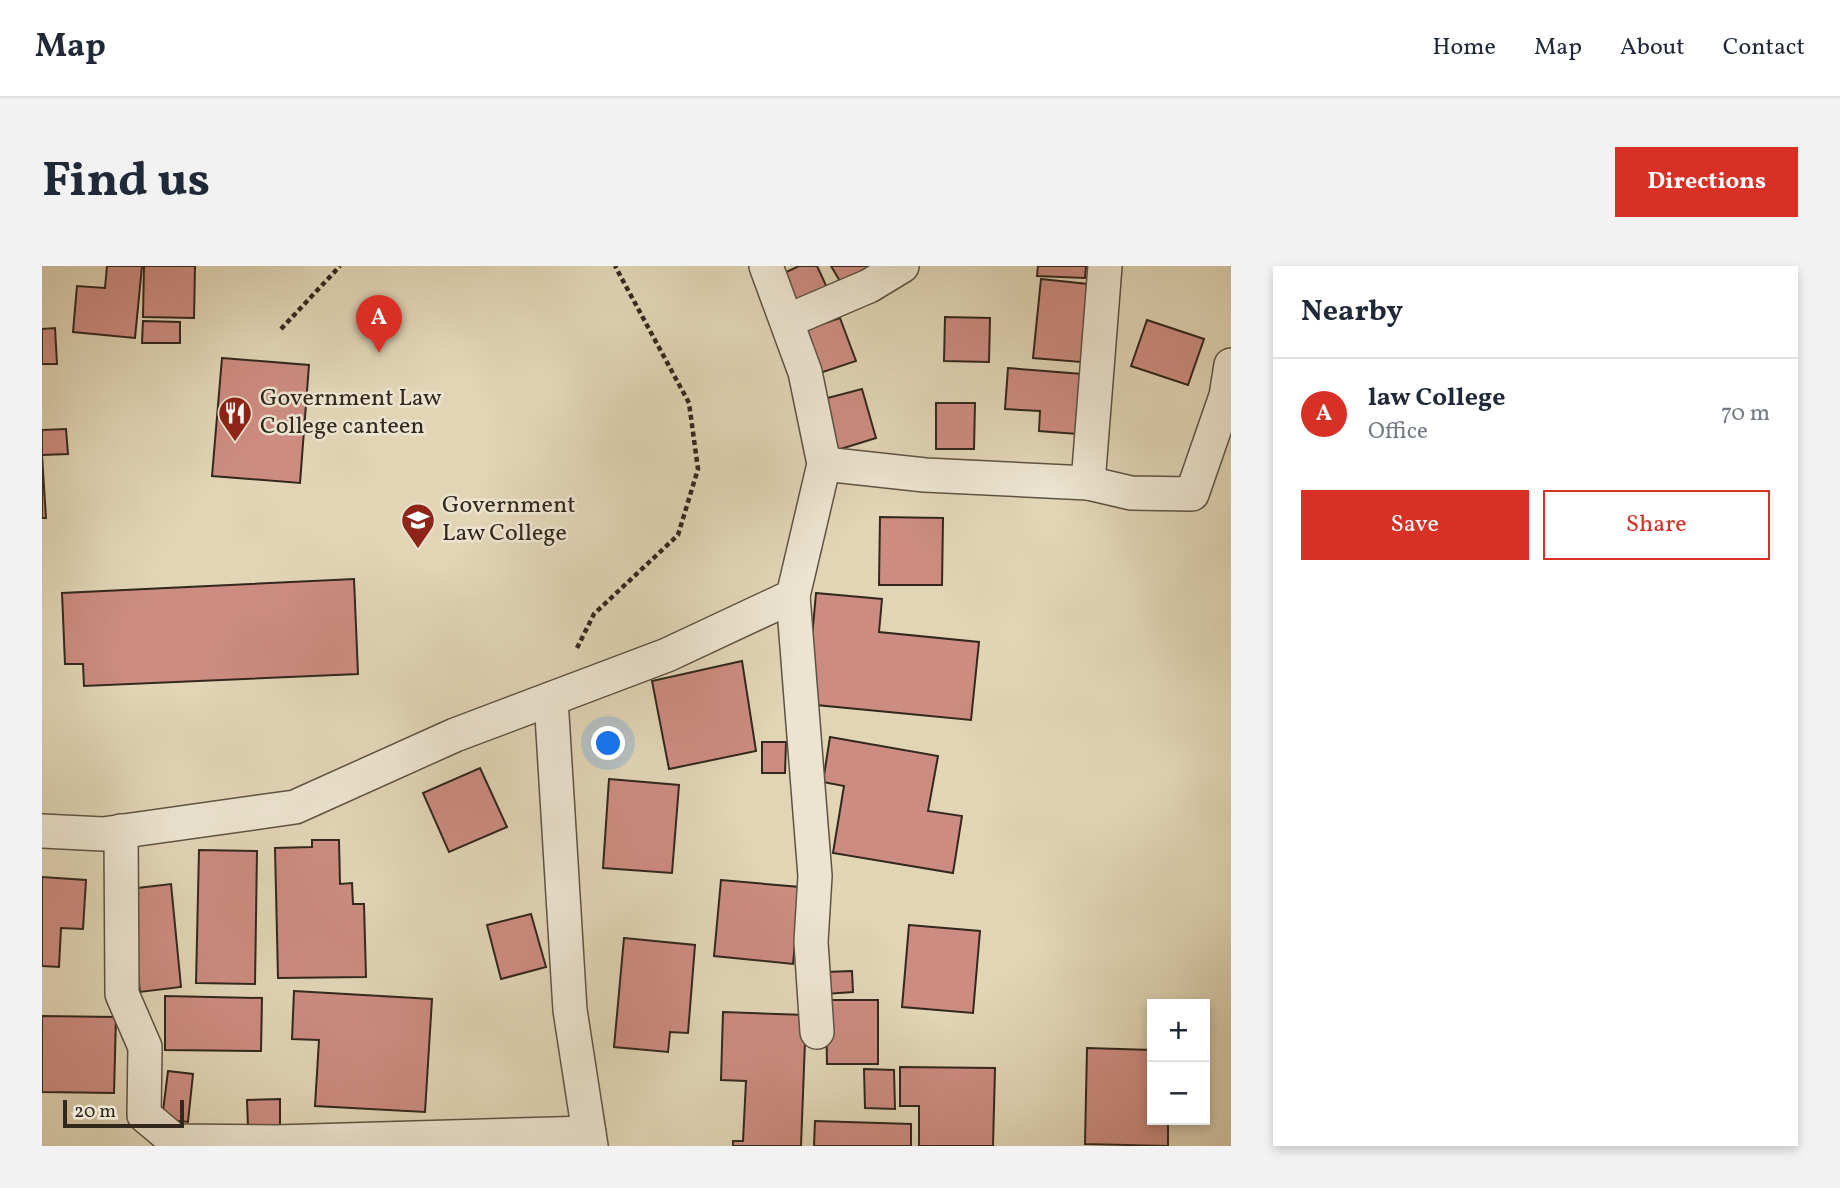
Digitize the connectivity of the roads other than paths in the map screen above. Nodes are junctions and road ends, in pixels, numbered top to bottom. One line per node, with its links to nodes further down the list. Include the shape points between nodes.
1 (766, 266): 4 (street)
2 (902, 266): 4 (street)
3 (1105, 266): 7 (street)
4 (787, 321): 6 (street, via 805,372)
5 (1231, 365): 7 (street, via 1226,396 1192,495 1131,493)
6 (824, 464): 7 (street, via 925,475); 8 (street)
7 (1088, 483)
8 (793, 596): 9 (street, via 667,655); 12 (street, via 815,876 811,942)
9 (551, 699): 11 (street, via 455,735 295,807); 13 (street, via 570,1010)
10 (42, 831): 11 (street)
11 (121, 831): 13 (street, via 122,994 145,1047 144,1115 175,1141)
12 (817, 1032)
13 (590, 1140)

